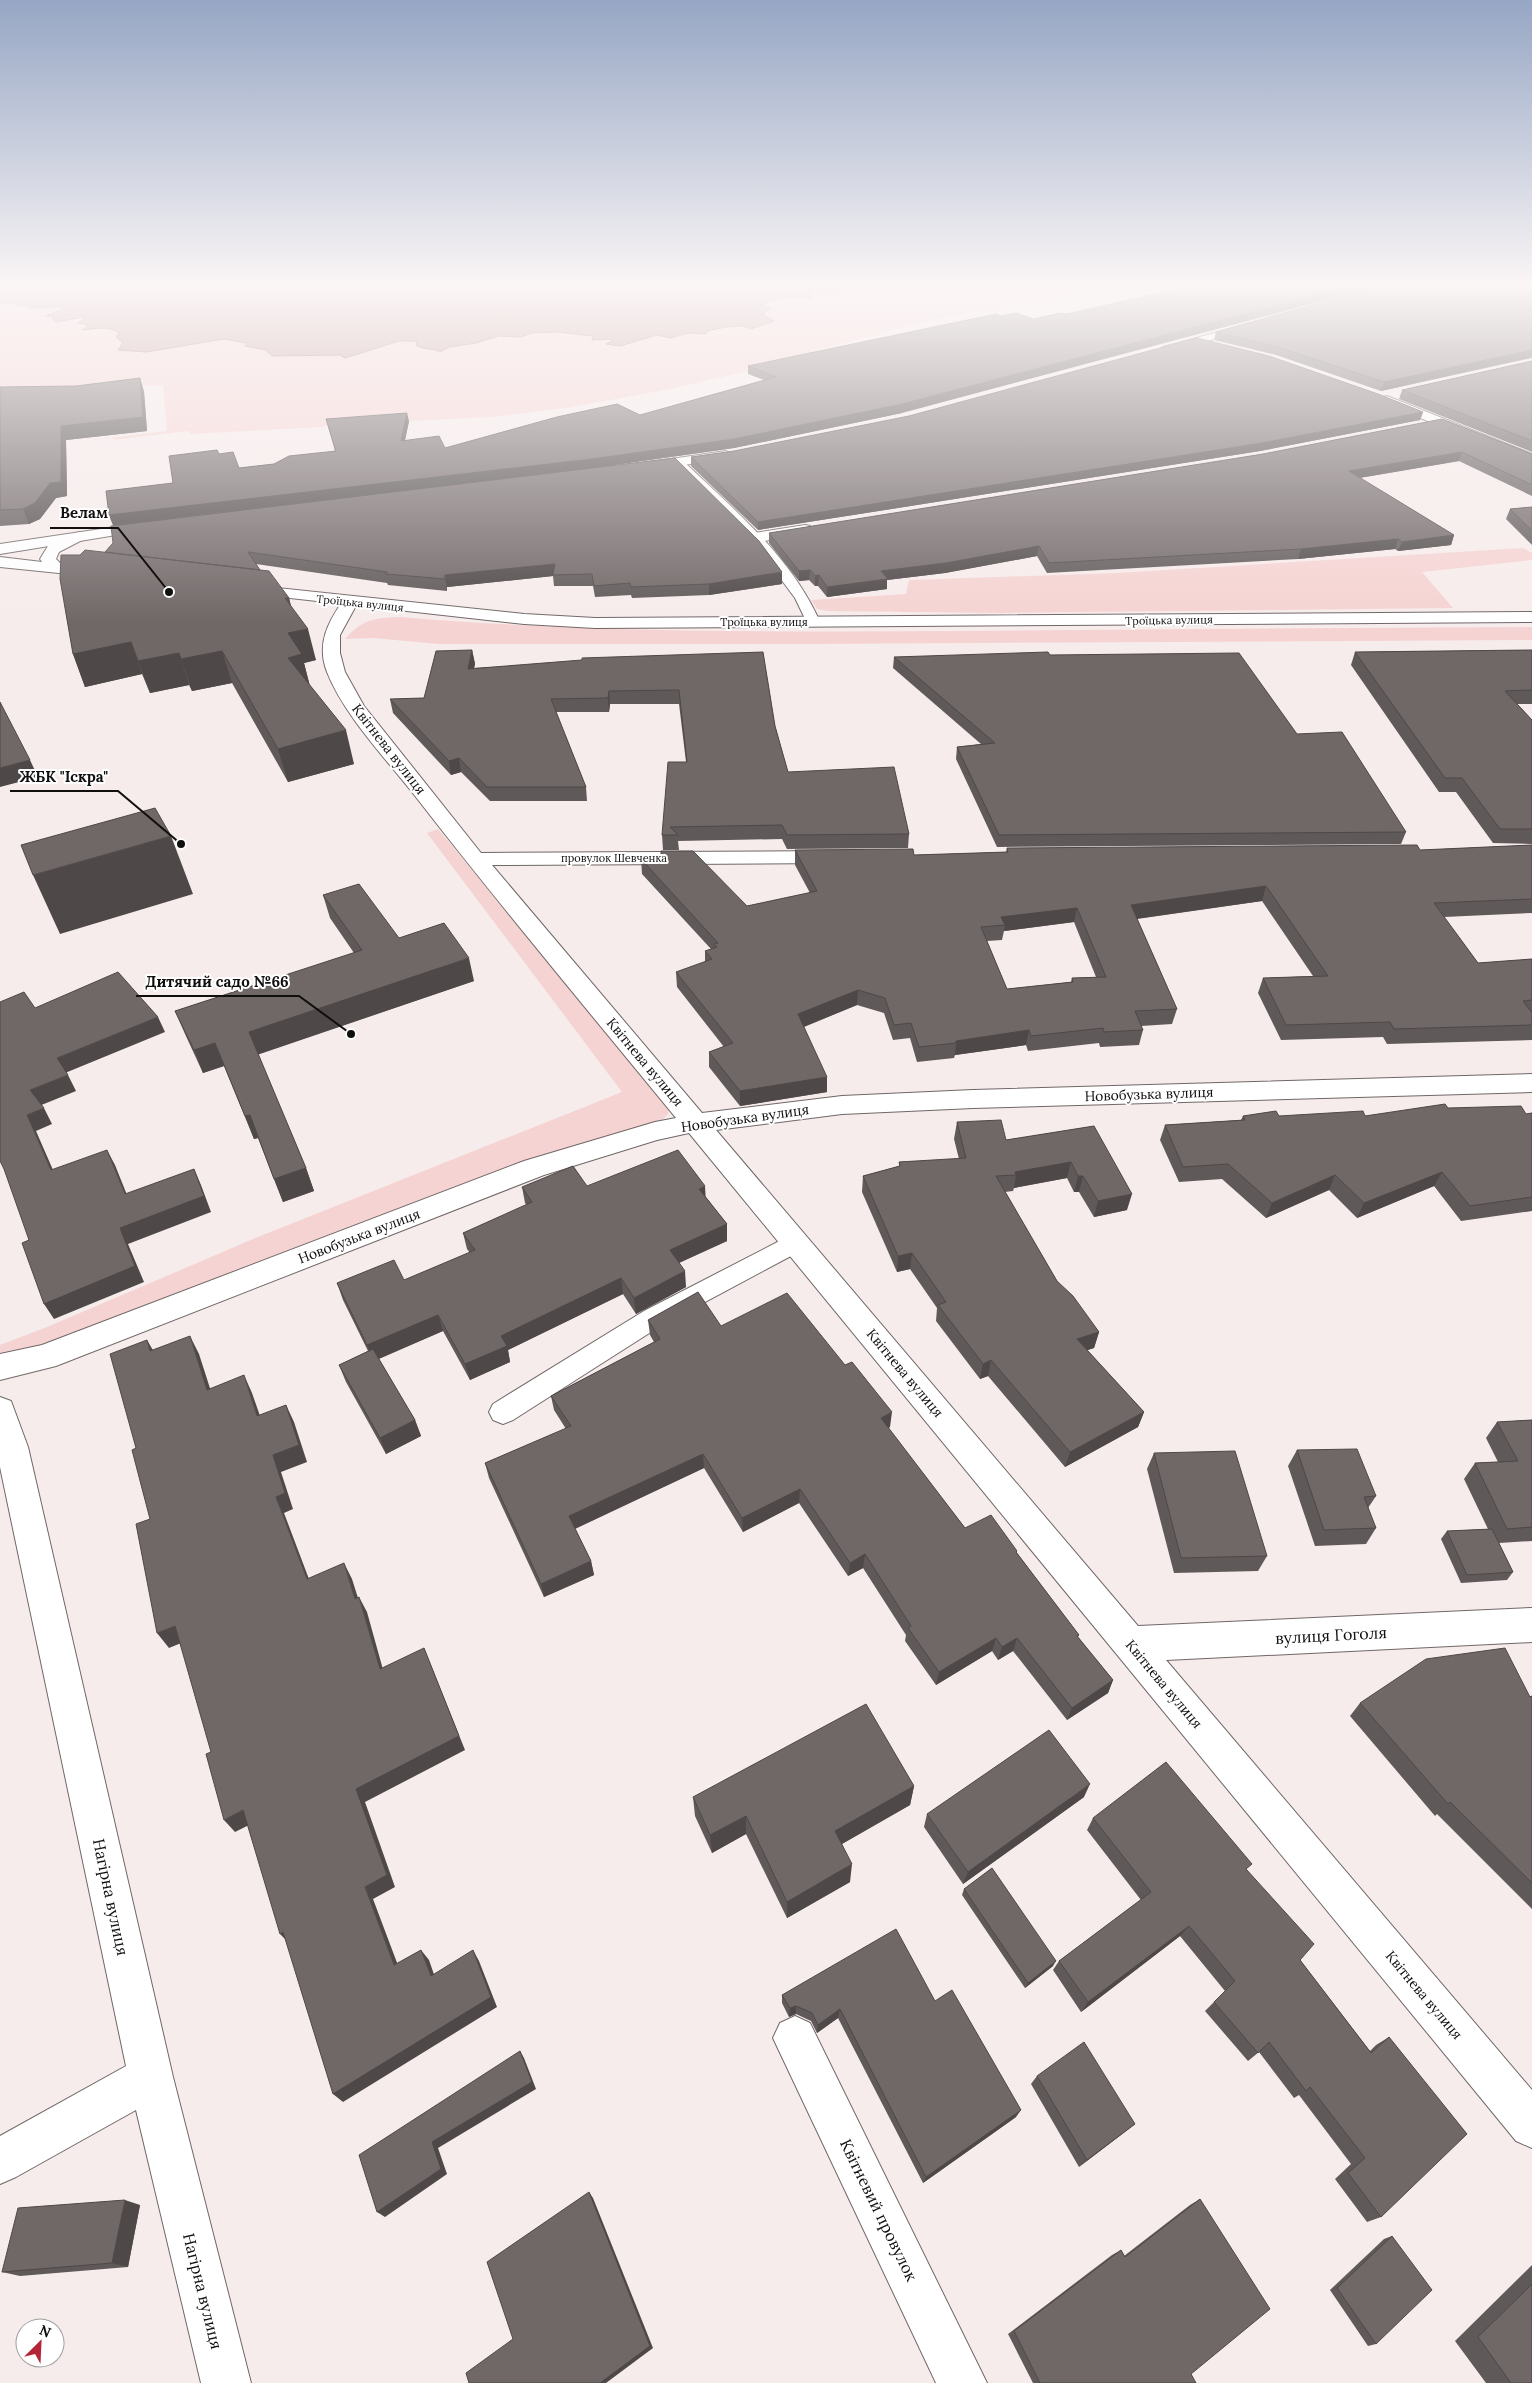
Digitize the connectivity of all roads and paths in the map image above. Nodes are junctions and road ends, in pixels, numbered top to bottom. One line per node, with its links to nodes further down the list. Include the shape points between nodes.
1 (1384, 399): 2 (street)
2 (1439, 422): 3 (street); 5 (street)
3 (1411, 428)
4 (743, 452): 6 (street)
5 (1532, 459)
6 (678, 462): 7 (street); 11 (lane)
7 (631, 468)
8 (160, 524): 10 (street)
9 (822, 527): 11 (street)
10 (79, 536): 12 (street); 14 (street, via 53,550 48,559)
11 (754, 538): 19 (lane, via 802,597)
12 (0, 549)
13 (0, 562): 14 (street)
14 (56, 568): 15 (street)
15 (116, 574)
16 (237, 588): 17 (street, Троїцька вулиця)
17 (350, 602): 19 (street, Троїцька вулиця, via 586,622); 21 (street, Квітнева вулиця, via 332,635 331,653 336,672 356,708)
18 (1532, 616): 19 (street, Троїцька вулиця)
19 (813, 622)
20 (855, 856): 21 (street, провулок Шевченка)
21 (476, 859): 23 (street, Квітнева вулиця)
22 (1532, 1083): 23 (street, Новобузька вулиця, via 973,1098 851,1104)
23 (696, 1123): 24 (street, Квітнева вулиця); 25 (street, Новобузька вулиця, via 534,1168 45,1357)
24 (795, 1242): 27 (lane, via 654,1318); 29 (street, Квітнева вулиця)
25 (0, 1367)
26 (0, 1410): 31 (street, Нагірна вулиця, via 12,1447)
27 (503, 1412)
28 (1532, 1625): 29 (street, вулиця Гоголя)
29 (1131, 1644): 32 (street, Квітнева вулиця)
30 (795, 2038): 35 (street, Квітневий провулок)
31 (151, 2077): 33 (street); 34 (street, Нагірна вулиця)
32 (1532, 2125)
33 (0, 2161)
34 (226, 2383)
35 (962, 2383)

